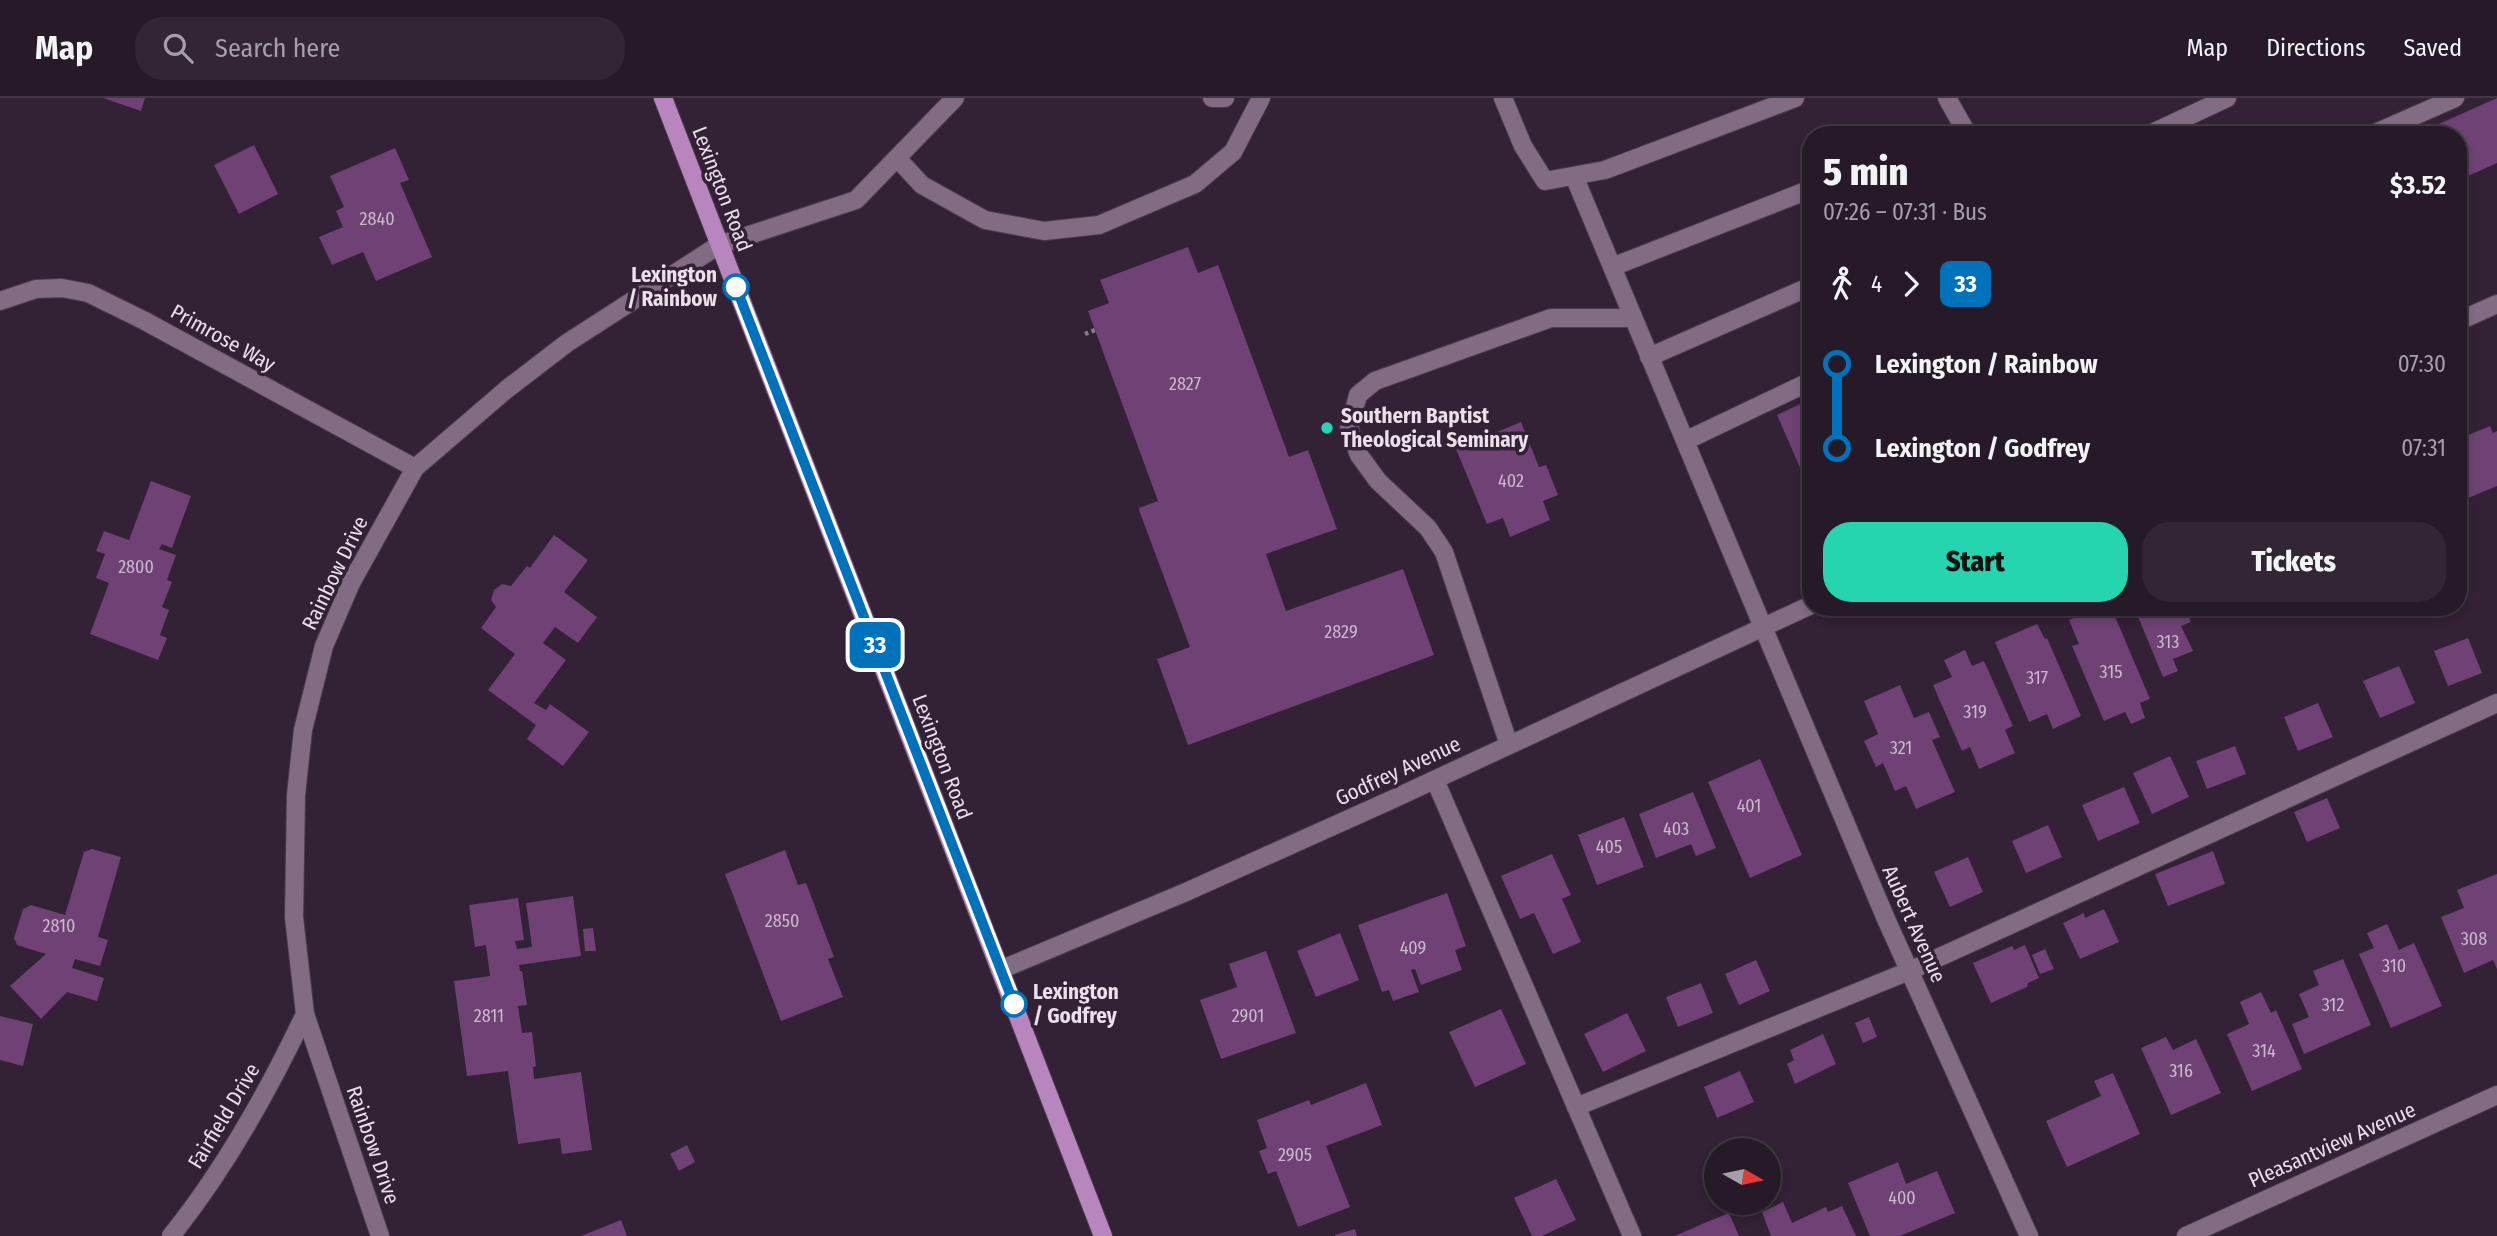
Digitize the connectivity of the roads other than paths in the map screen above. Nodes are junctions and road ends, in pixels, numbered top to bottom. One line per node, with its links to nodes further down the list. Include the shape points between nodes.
1 (663, 98): 17 (main road, Lexington Road)
2 (955, 98): 14 (street, Rainbow Drive)
3 (1212, 98): 4 (street)
4 (1225, 98)
5 (1261, 98): 14 (street, via 1233,152 1195,184 1100,225 1044,231 985,220 922,185)
6 (1503, 98): 15 (street, via 1523,146 1545,181)
7 (1795, 98): 15 (street, via 1605,170)
8 (1947, 98): 11 (street)
9 (2227, 98): 12 (street)
10 (2455, 98): 13 (street)
11 (1959, 126)
12 (2167, 126)
13 (2391, 126)
14 (897, 158): 17 (street, Rainbow Drive, via 856,200)
15 (1574, 176): 18 (street, Aubert Avenue)
16 (1802, 193): 18 (street)
17 (719, 245): 27 (street, Rainbow Drive, via 567,342); 33 (main road, Lexington Road)
18 (1612, 267): 23 (street, Aubert Avenue)
19 (1802, 290): 24 (street)
20 (0, 301): 27 (street, Primrose Way, via 36,289 88,293)
21 (2497, 304): 22 (street)
22 (2467, 317)
23 (1633, 318): 24 (street, Aubert Avenue); 31 (street, via 1551,318 1375,381 1358,395 1349,429 1359,455 1378,481 1428,528 1444,552)
24 (1649, 357): 26 (street, Aubert Avenue)
25 (1802, 385): 26 (street)
26 (1685, 441): 29 (street, Aubert Avenue)
27 (415, 468): 35 (street, Rainbow Drive, via 351,583 324,646 303,730 296,794 294,917)
28 (1802, 609): 29 (street, Godfrey Avenue)
29 (1763, 627): 31 (street, Godfrey Avenue); 34 (street, Aubert Avenue)
30 (2497, 704): 34 (street)
31 (1509, 745): 32 (street, Godfrey Avenue)
32 (1434, 780): 33 (street, Godfrey Avenue); 37 (street)
33 (1000, 970): 40 (main road, Lexington Road)
34 (1909, 971): 37 (street); 42 (street, Aubert Avenue)
35 (305, 1014): 38 (street, Fairfield Drive, via 274,1079); 39 (street, Rainbow Drive)
36 (2497, 1096): 43 (street, Pleasantview Avenue)
37 (1576, 1107): 41 (street)
38 (171, 1236)
39 (380, 1236)
40 (1103, 1236)
41 (1632, 1236)
42 (2029, 1236)
43 (2186, 1236)

